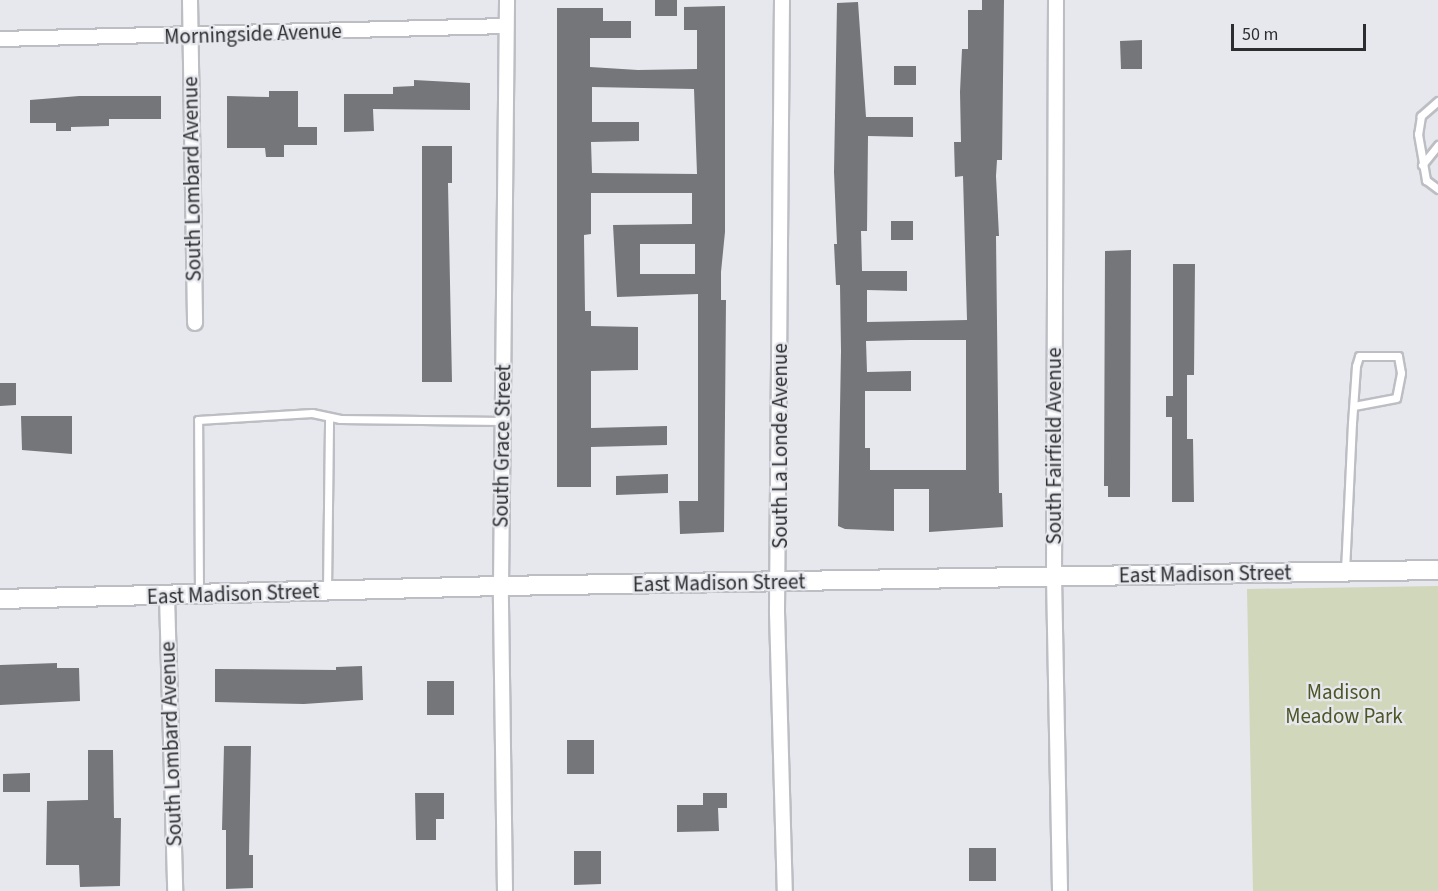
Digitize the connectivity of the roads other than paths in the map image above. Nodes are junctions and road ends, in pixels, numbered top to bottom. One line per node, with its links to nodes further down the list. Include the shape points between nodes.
1 (190, 0): 6 (street, South Lombard Avenue)
2 (507, 0): 5 (street, South Grace Street)
3 (782, 0): 19 (street, South La Londe Avenue)
4 (1056, 0): 18 (street, South Fairfield Avenue)
5 (507, 26): 6 (street, Morningside Avenue); 15 (street, South Grace Street)
6 (190, 36): 7 (street, Morningside Avenue); 12 (street, South Lombard Avenue)
7 (0, 39)
8 (1438, 102): 10 (lane, via 1421,116 1418,134)
9 (1438, 145): 10 (lane)
10 (1422, 165): 11 (lane, via 1426,180)
11 (1438, 189)
12 (195, 322)
13 (1353, 406): 13 (lane, via 1359,356 1398,356 1401,373 1396,398); 17 (lane)
14 (329, 417): 15 (lane); 21 (lane); 23 (lane, via 312,414 198,420)
15 (502, 421): 20 (street, South Grace Street)
16 (1438, 570): 17 (street, East Madison Street)
17 (1345, 572): 18 (street, East Madison Street)
18 (1054, 577): 19 (street, East Madison Street); 28 (street, South Fairfield Avenue)
19 (779, 583): 20 (street, East Madison Street); 27 (street, South La Londe Avenue)
20 (501, 586): 21 (street, East Madison Street); 26 (street, South Grace Street)
21 (327, 591): 23 (street, East Madison Street)
22 (167, 596): 23 (street, East Madison Street); 24 (street, East Madison Street); 25 (street, South Lombard Avenue)
23 (199, 596)
24 (0, 599)
25 (175, 891)
26 (505, 891)
27 (785, 891)
28 (1060, 891)

